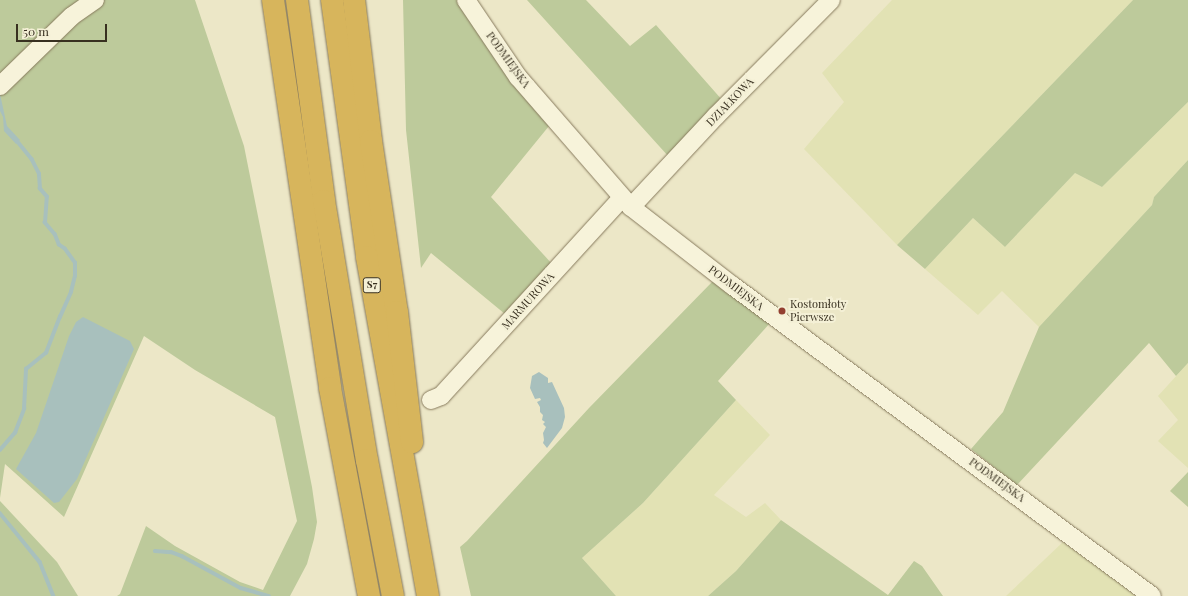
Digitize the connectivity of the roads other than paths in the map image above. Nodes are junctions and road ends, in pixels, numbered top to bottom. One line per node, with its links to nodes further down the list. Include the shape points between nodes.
1 (95, 0): 9 (street, via 72,16)
2 (258, 0): 10 (highway)
3 (273, 0): 10 (highway)
4 (297, 0): 15 (highway, via 327,217 367,460)
5 (332, 0): 13 (highway, S7, via 367,257)
6 (354, 0): 13 (highway, via 411,426)
7 (466, 0): 11 (street, PODMIEJSKA, via 518,77)
8 (831, 0): 11 (street, DZIAŁKOWA)
9 (4, 82)
10 (287, 107): 14 (highway, via 330,388)
11 (626, 202): 12 (street, MARMUROWA, via 441,396); 17 (street, PODMIEJSKA, via 733,286)
12 (431, 400)
13 (422, 568): 16 (highway, S7)
14 (369, 596)
15 (393, 596)
16 (428, 596)
17 (1152, 596)

